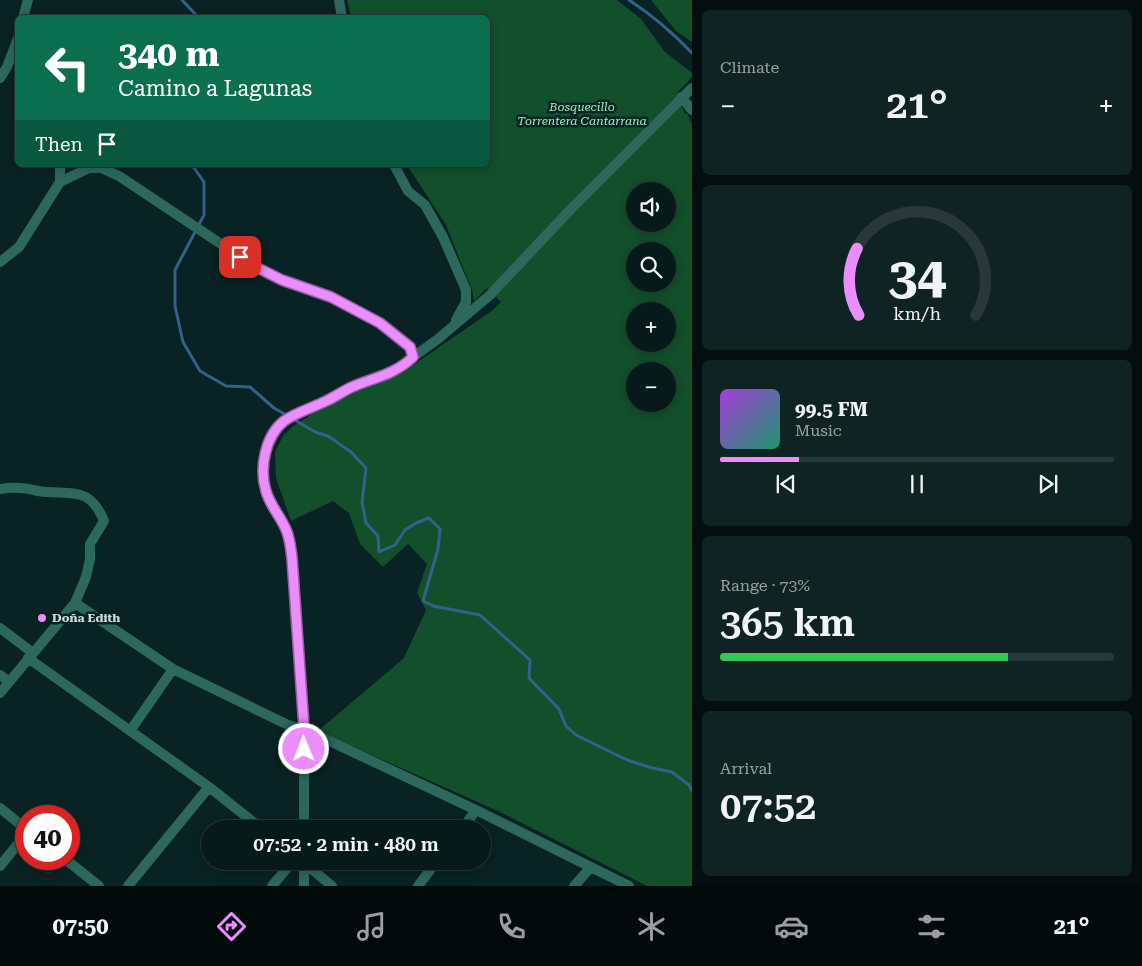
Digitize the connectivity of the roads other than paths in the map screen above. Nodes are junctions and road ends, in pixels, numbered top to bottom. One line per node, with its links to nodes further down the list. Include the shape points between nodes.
1 (28, 0): 3 (street)
2 (339, 0): 4 (street)
3 (24, 15)
4 (342, 15)
5 (15, 46): 6 (street)
6 (0, 78)
7 (692, 88): 8 (street)
8 (681, 97): 9 (street); 14 (street, via 490,294)
9 (692, 110)
10 (60, 167): 12 (street)
11 (395, 167): 14 (street, via 408,191 425,205 466,290 466,302 458,318)
12 (60, 182): 13 (street, via 18,247); 15 (street, via 89,168 101,168 119,176 254,266 282,280 331,297 380,323 410,347)
13 (0, 262)
14 (438, 339): 15 (street)
15 (413, 357): 24 (street, via 388,375 352,387 296,414 277,429 268,446 263,474 266,492 287,532 292,558)
16 (0, 489): 17 (street, via 66,492 91,499 100,512 104,521 90,544 86,577)
17 (75, 603): 19 (street); 20 (street)
18 (0, 628): 19 (street)
19 (30, 656): 22 (street); 25 (street)
20 (173, 668): 24 (street, via 288,726); 25 (street)
21 (0, 675): 22 (street)
22 (9, 682): 23 (street)
23 (0, 693)
24 (304, 729): 28 (street); 31 (street)
25 (130, 731): 26 (street)
26 (209, 787): 30 (street); 42 (street)
27 (0, 808): 29 (street)
28 (476, 810): 32 (street); 35 (street)
29 (15, 820)
30 (251, 820)
31 (304, 820)
32 (469, 820)
33 (15, 848): 34 (street)
34 (0, 866)
35 (591, 867): 47 (street); 48 (street)
36 (78, 870): 41 (street)
37 (285, 870): 43 (street)
38 (303, 870): 44 (street)
39 (313, 870): 45 (street)
40 (430, 870): 46 (street)
41 (99, 886)
42 (128, 886)
43 (272, 886)
44 (304, 886)
45 (332, 886)
46 (418, 886)
47 (574, 886)
48 (629, 886)

